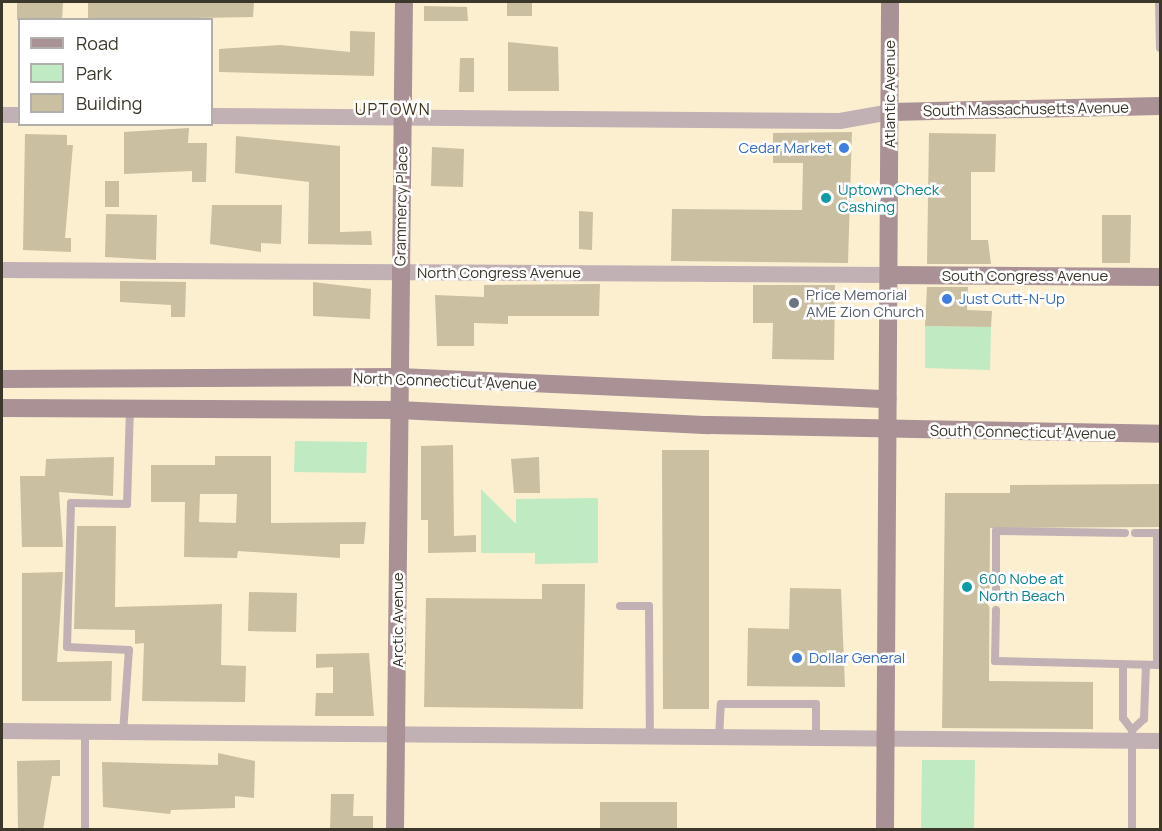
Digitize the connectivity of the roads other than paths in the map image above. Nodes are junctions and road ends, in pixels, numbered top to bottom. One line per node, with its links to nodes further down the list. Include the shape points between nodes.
1 (404, 2): 10 (street, Grammercy Place)
2 (890, 2): 6 (street, Atlantic Avenue)
3 (1159, 2): 4 (lane)
4 (1161, 48)
5 (1161, 106): 6 (street, South Massachusetts Avenue)
6 (891, 112): 10 (street, via 840,121); 13 (street, Atlantic Avenue)
7 (2, 115): 8 (street)
8 (18, 115)
9 (213, 116): 10 (street)
10 (403, 118): 12 (street, Grammercy Place)
11 (2, 270): 12 (street, North Congress Avenue)
12 (399, 272): 13 (street, North Congress Avenue); 15 (street, Grammercy Place)
13 (889, 275): 14 (street, South Congress Avenue); 17 (street, Atlantic Avenue)
14 (1161, 277)
15 (399, 377): 16 (street, North Connecticut Avenue); 17 (street, North Connecticut Avenue); 20 (street, Grammercy Place)
16 (2, 379)
17 (888, 399): 21 (street, Atlantic Avenue)
18 (2, 408): 19 (street, North Connecticut Avenue)
19 (130, 409): 20 (street, North Connecticut Avenue); 34 (lane, via 127,504 71,503 67,647 129,650)
20 (399, 410): 21 (street, North Connecticut Avenue); 36 (street, Arctic Avenue)
21 (886, 430): 22 (street, South Connecticut Avenue); 40 (street, Atlantic Avenue)
22 (1161, 434)
23 (1125, 533): 26 (lane, via 996,531)
24 (1135, 533): 25 (lane)
25 (1159, 533): 30 (lane)
26 (996, 598)
27 (620, 606): 37 (lane, via 649,606)
28 (996, 610): 31 (lane, via 995,661)
29 (1146, 665): 30 (lane); 31 (lane); 35 (lane, via 1144,719)
30 (1159, 665)
31 (1123, 666): 35 (lane, via 1123,718)
32 (2, 731): 33 (street)
33 (85, 733): 34 (street); 42 (lane)
34 (123, 733): 36 (street)
35 (1132, 735): 40 (street); 41 (street); 45 (lane)
36 (397, 736): 37 (street); 43 (street, Arctic Avenue)
37 (650, 737): 38 (street)
38 (719, 738): 39 (street); 39 (lane, via 721,704 816,704)
39 (816, 738): 40 (street)
40 (884, 739): 44 (street, Atlantic Avenue)
41 (1161, 741)
42 (86, 830)
43 (395, 830)
44 (885, 830)
45 (1132, 830)

